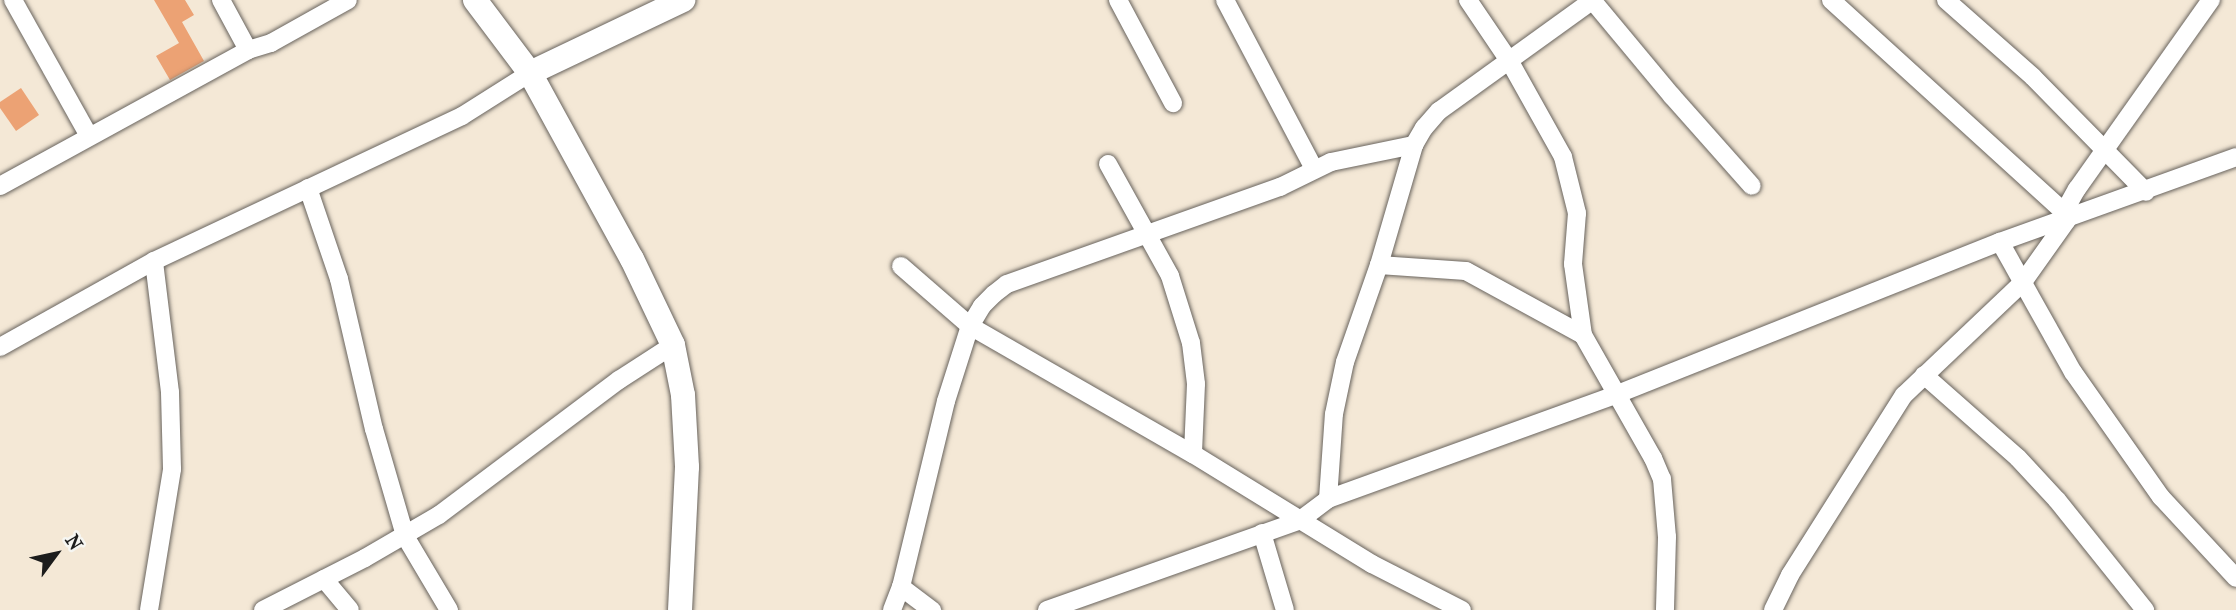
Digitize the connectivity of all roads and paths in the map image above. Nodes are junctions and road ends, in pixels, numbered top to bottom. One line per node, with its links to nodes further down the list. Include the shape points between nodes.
1 (13, 0): 17 (street)
2 (221, 0): 13 (street)
3 (348, 0): 13 (street, via 283,37)
4 (475, 0): 15 (street)
5 (683, 0): 15 (street)
6 (1118, 0): 16 (street)
7 (1225, 0): 22 (street)
8 (1468, 0): 14 (street)
9 (1593, 0): 14 (street); 24 (street)
10 (1831, 0): 27 (street)
11 (1946, 0): 19 (street, via 2009,54)
12 (2211, 0): 19 (street)
13 (248, 50): 17 (street)
14 (1510, 62): 18 (street, via 1439,111); 35 (street, via 1554,136 1575,200 1573,264)
15 (530, 73): 25 (street, via 463,116); 36 (street, via 632,259)
16 (1173, 103)
17 (89, 136): 23 (street)
18 (1414, 145): 22 (street, via 1360,154); 31 (street)
19 (2105, 150): 26 (street); 27 (street)
20 (2236, 157): 26 (street)
21 (1108, 164): 28 (street)
22 (1314, 169): 28 (street, via 1280,187)
23 (0, 186)
24 (1752, 186)
25 (308, 188): 30 (street); 44 (street, via 342,292)
26 (2146, 192): 27 (street)
27 (2065, 216): 29 (street); 33 (street)
28 (1150, 234): 34 (street, via 1007,284 982,306); 40 (street, via 1170,276 1191,343 1196,384)
29 (2000, 242): 33 (street); 39 (street)
30 (154, 261): 37 (street); 48 (street, via 170,392 172,469)
31 (1379, 265): 35 (street, via 1466,271); 41 (street, via 1338,393)
32 (901, 266): 34 (street)
33 (2022, 282): 38 (street); 45 (street, via 2073,372 2161,497)
34 (970, 326): 40 (street); 47 (street, via 946,401)
35 (1583, 335): 39 (street)
36 (673, 345): 44 (street); 52 (street, via 683,395 687,467)
37 (0, 347)
38 (1924, 375): 59 (street, via 1904,395 1790,575); 60 (street, via 2018,458)
39 (1615, 395): 41 (street); 58 (street, via 1662,479 1667,537)
40 (1193, 454): 42 (street)
41 (1328, 499): 42 (street)
42 (1299, 521): 43 (street); 57 (street)
43 (1262, 533): 55 (street); 56 (street)
44 (405, 536): 46 (street); 51 (street)
45 (2236, 578)
46 (324, 579): 49 (street); 50 (street)
47 (901, 587): 53 (street); 54 (street)
48 (149, 610)
49 (263, 610)
50 (351, 610)
51 (449, 610)
52 (680, 610)
53 (892, 610)
54 (932, 610)
55 (1047, 610)
56 (1285, 610)
57 (1461, 610)
58 (1665, 610)
59 (1773, 610)
60 (2145, 610)

